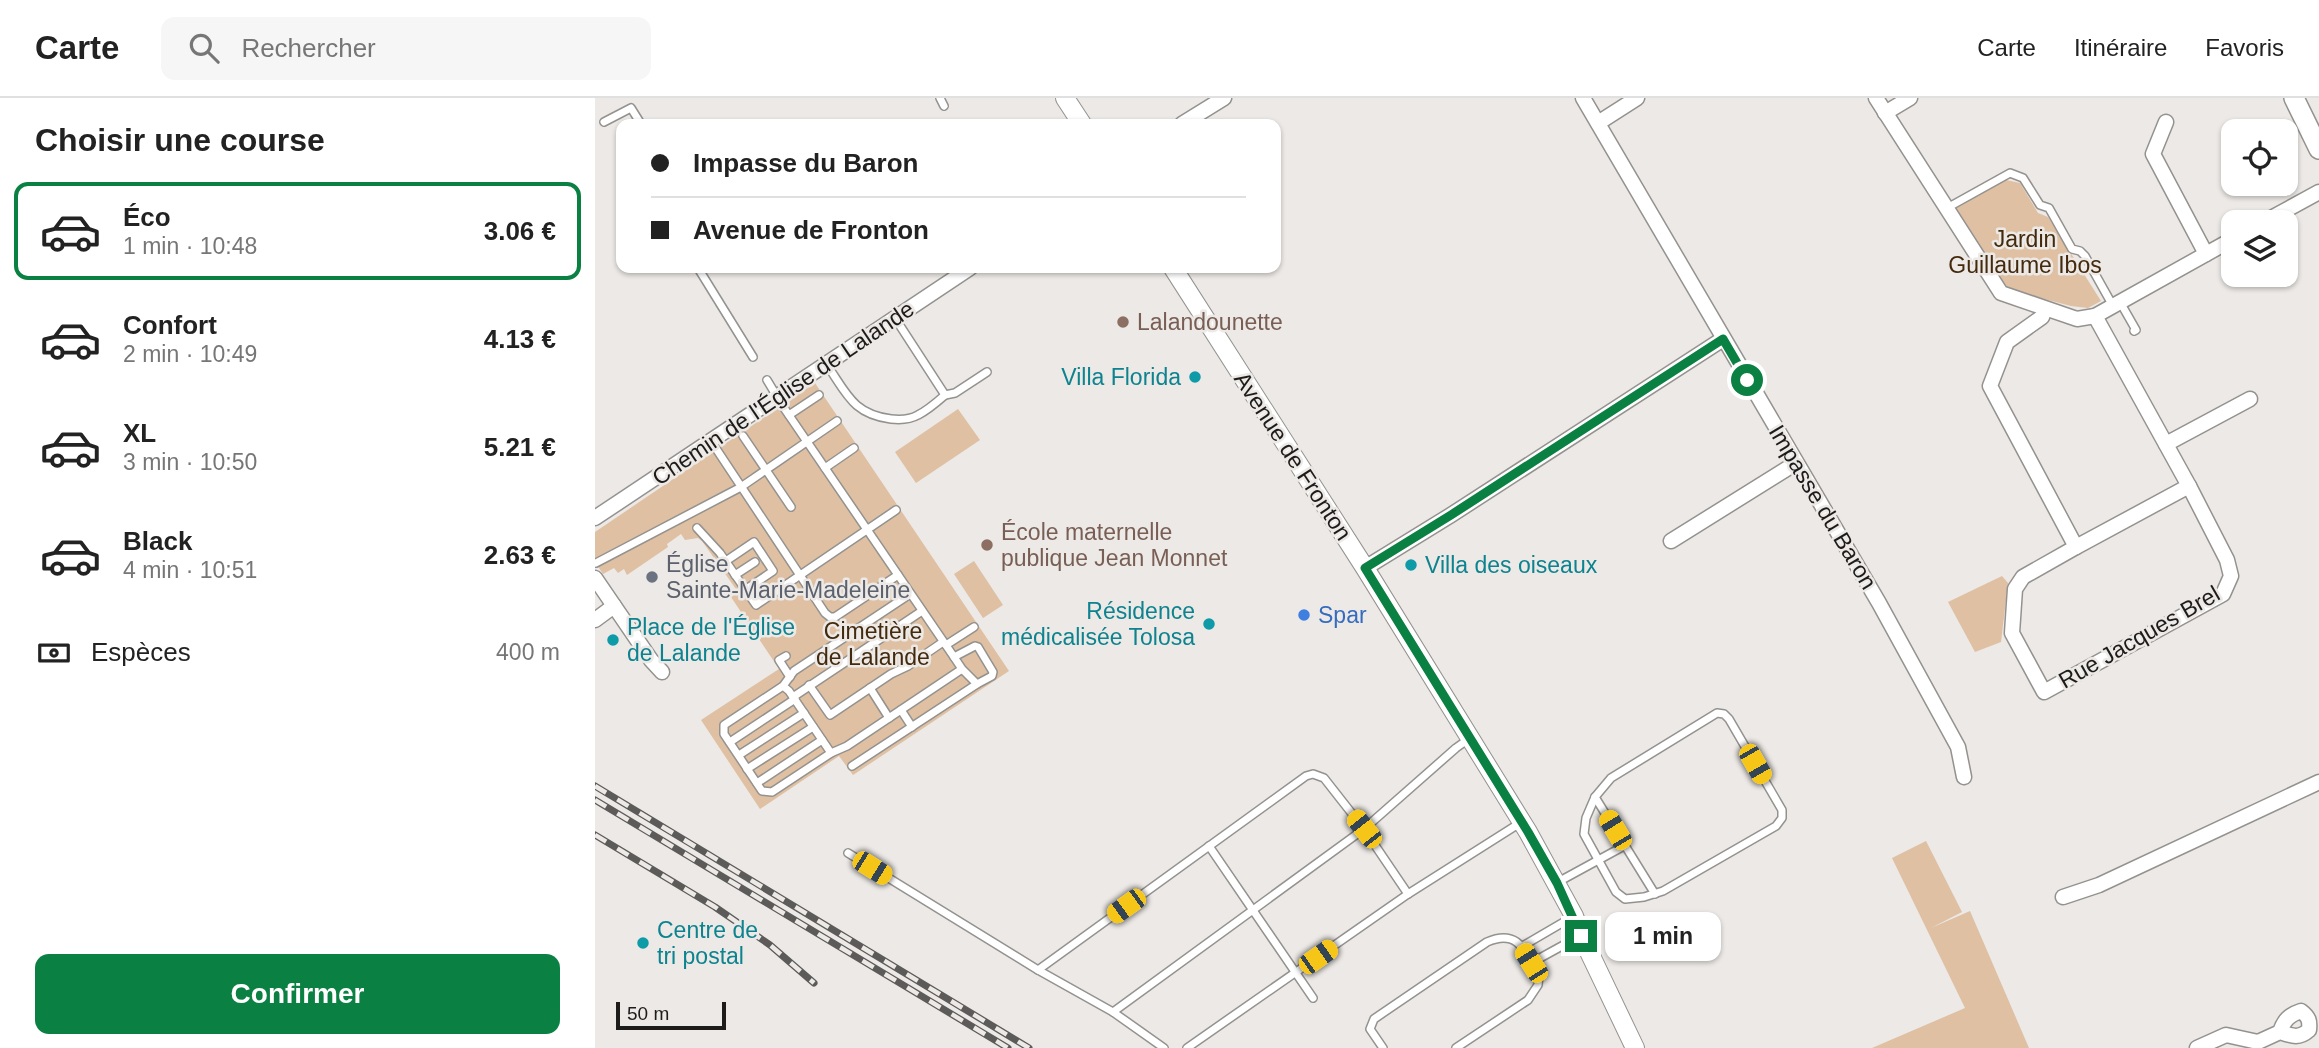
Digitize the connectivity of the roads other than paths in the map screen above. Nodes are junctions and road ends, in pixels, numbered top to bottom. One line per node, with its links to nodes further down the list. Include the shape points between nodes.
1 (940, 98): 9 (lane)
2 (1065, 98): 12 (street)
3 (1224, 98): 13 (street)
4 (1583, 98): 15 (street, Impasse du Baron)
5 (1637, 98): 15 (street)
6 (1876, 98): 10 (street)
7 (1910, 98): 10 (street)
8 (2294, 98): 17 (main road)
9 (944, 106)
10 (1885, 113): 19 (street)
11 (638, 119): 14 (lane, via 631,108)
12 (1079, 119)
13 (1190, 119)
14 (604, 122)
15 (1598, 122): 31 (street, Impasse du Baron)
16 (2166, 122): 22 (street, via 2153,154)
17 (2319, 149)
18 (2319, 192): 20 (street)
19 (1946, 208): 26 (lane, via 2010,173 2023,178); 27 (street, via 2001,293)
20 (2286, 210)
21 (2221, 246): 22 (street)
22 (2206, 254): 26 (street)
23 (701, 273): 32 (lane)
24 (962, 273): 29 (street, Chemin de l'Église de Lalande)
25 (1176, 273): 62 (street, Avenue de Fronton)
26 (2117, 304): 28 (street); 30 (lane)
27 (2045, 309): 28 (street, via 2077,319); 58 (street, via 2042,317 2007,342 1990,386)
28 (2095, 316): 45 (street)
29 (895, 318): 33 (street, Chemin de l'Église de Lalande); 37 (lane)
30 (2134, 331)
31 (1723, 339): 47 (street, Impasse du Baron); 62 (street)
32 (753, 357)
33 (827, 365): 37 (lane, via 851,399 879,417 900,420 917,416); 38 (street, Chemin de l'Église de Lalande)
34 (987, 372): 37 (lane)
35 (767, 380): 38 (lane)
36 (819, 395): 40 (lane)
37 (946, 396)
38 (777, 397): 40 (lane); 43 (street, Chemin de l'Église de Lalande)
39 (2251, 399): 45 (street)
40 (789, 415): 44 (lane)
41 (837, 421): 44 (lane)
42 (743, 436): 49 (lane)
43 (711, 441): 51 (lane); 54 (street, Chemin de l'Église de Lalande)
44 (808, 442): 48 (lane); 49 (lane)
45 (2166, 444): 50 (street)
46 (854, 448): 48 (lane)
47 (1796, 463): 57 (street); 96 (street, Impasse du Baron, via 1958,747)
48 (825, 468): 56 (lane)
49 (766, 470): 51 (lane); 52 (lane)
50 (2189, 486): 58 (street); 58 (street, Rue Jacques Brel, via 2227,560 2231,576 2223,594 2044,692 2012,633 2015,589 2023,577)
51 (741, 487): 61 (lane); 64 (lane)
52 (791, 507)
53 (896, 510): 56 (lane)
54 (595, 518)
55 (697, 528): 59 (lane)
56 (867, 531): 64 (lane); 65 (lane)
57 (1671, 541)
58 (2076, 547)
59 (726, 561): 63 (lane); 67 (lane, via 754,542 773,571)
60 (755, 562): 63 (lane)
61 (596, 563)
62 (1365, 568): 89 (street, Avenue de Fronton)
63 (735, 575): 67 (lane)
64 (800, 575): 65 (lane, via 825,613 835,617); 67 (lane, via 756,605)
65 (898, 575): 68 (lane)
66 (595, 578): 69 (street)
67 (745, 590)
68 (910, 594): 70 (lane); 78 (lane)
69 (614, 606): 71 (street); 77 (street)
70 (922, 611): 73 (lane); 80 (lane)
71 (595, 620)
72 (974, 627): 73 (lane)
73 (944, 644): 75 (lane); 82 (lane)
74 (786, 656): 78 (lane, via 779,660)
75 (954, 657): 76 (lane); 79 (lane, via 971,646 978,647 993,671)
76 (963, 669): 79 (lane); 84 (lane)
77 (662, 672)
78 (790, 677): 81 (lane)
79 (977, 684): 88 (lane)
80 (809, 685): 82 (lane, via 830,715); 83 (lane)
81 (783, 686): 83 (lane); 91 (lane, via 726,722 723,731)
82 (870, 688): 86 (lane)
83 (794, 698): 85 (lane); 91 (lane)
84 (901, 710): 86 (lane); 88 (lane)
85 (804, 713): 87 (lane); 93 (lane)
86 (889, 718): 92 (lane)
87 (813, 727): 90 (lane); 95 (lane)
88 (912, 727): 94 (lane)
89 (1471, 737): 100 (street, Avenue de Fronton); 101 (lane)
90 (822, 740): 92 (lane); 98 (lane)
91 (730, 742): 93 (lane)
92 (831, 753): 98 (lane, via 772,792 764,793)
93 (739, 755): 95 (lane)
94 (852, 766)
95 (747, 769): 98 (lane)
96 (1963, 777)
97 (2319, 782): 109 (street, via 2099,885)
98 (757, 783)
99 (1595, 797): 103 (lane); 105 (lane, via 1584,834); 108 (lane, via 1611,778 1717,713 1729,719 1782,810 1782,818 1776,826)
100 (1522, 822): 106 (street, Avenue de Fronton); 107 (lane)
101 (1364, 829): 102 (lane, via 1324,778 1313,774); 107 (lane); 110 (lane)
102 (1209, 846): 110 (lane); 115 (lane)
103 (1624, 846): 105 (lane); 108 (lane)
104 (848, 853): 115 (lane)
105 (1598, 859): 106 (lane); 108 (lane, via 1616,892 1625,899)
106 (1557, 883): 111 (street, Avenue de Fronton)
107 (1408, 894): 116 (lane)
108 (1655, 894)
109 (2063, 897)
110 (1253, 910): 116 (lane); 118 (lane)
111 (1574, 916): 112 (street, Avenue de Fronton); 113 (lane)
112 (1581, 936): 114 (lane); 124 (street, Avenue de Fronton)
113 (1521, 947): 114 (lane); 122 (lane, via 1508,936 1487,942 1374,1019 1370,1029)
114 (1531, 963): 123 (lane, via 1539,976 1528,1000)
115 (1038, 970): 118 (lane)
116 (1296, 973): 117 (lane); 121 (lane)
117 (1313, 998)
118 (1113, 1012): 120 (lane)
119 (2280, 1032): 125 (street, via 2258,1042 2225,1035)
120 (1164, 1048)
121 (1187, 1048)
122 (1383, 1048)
123 (1456, 1048)
124 (1635, 1048)
125 (2197, 1048)

